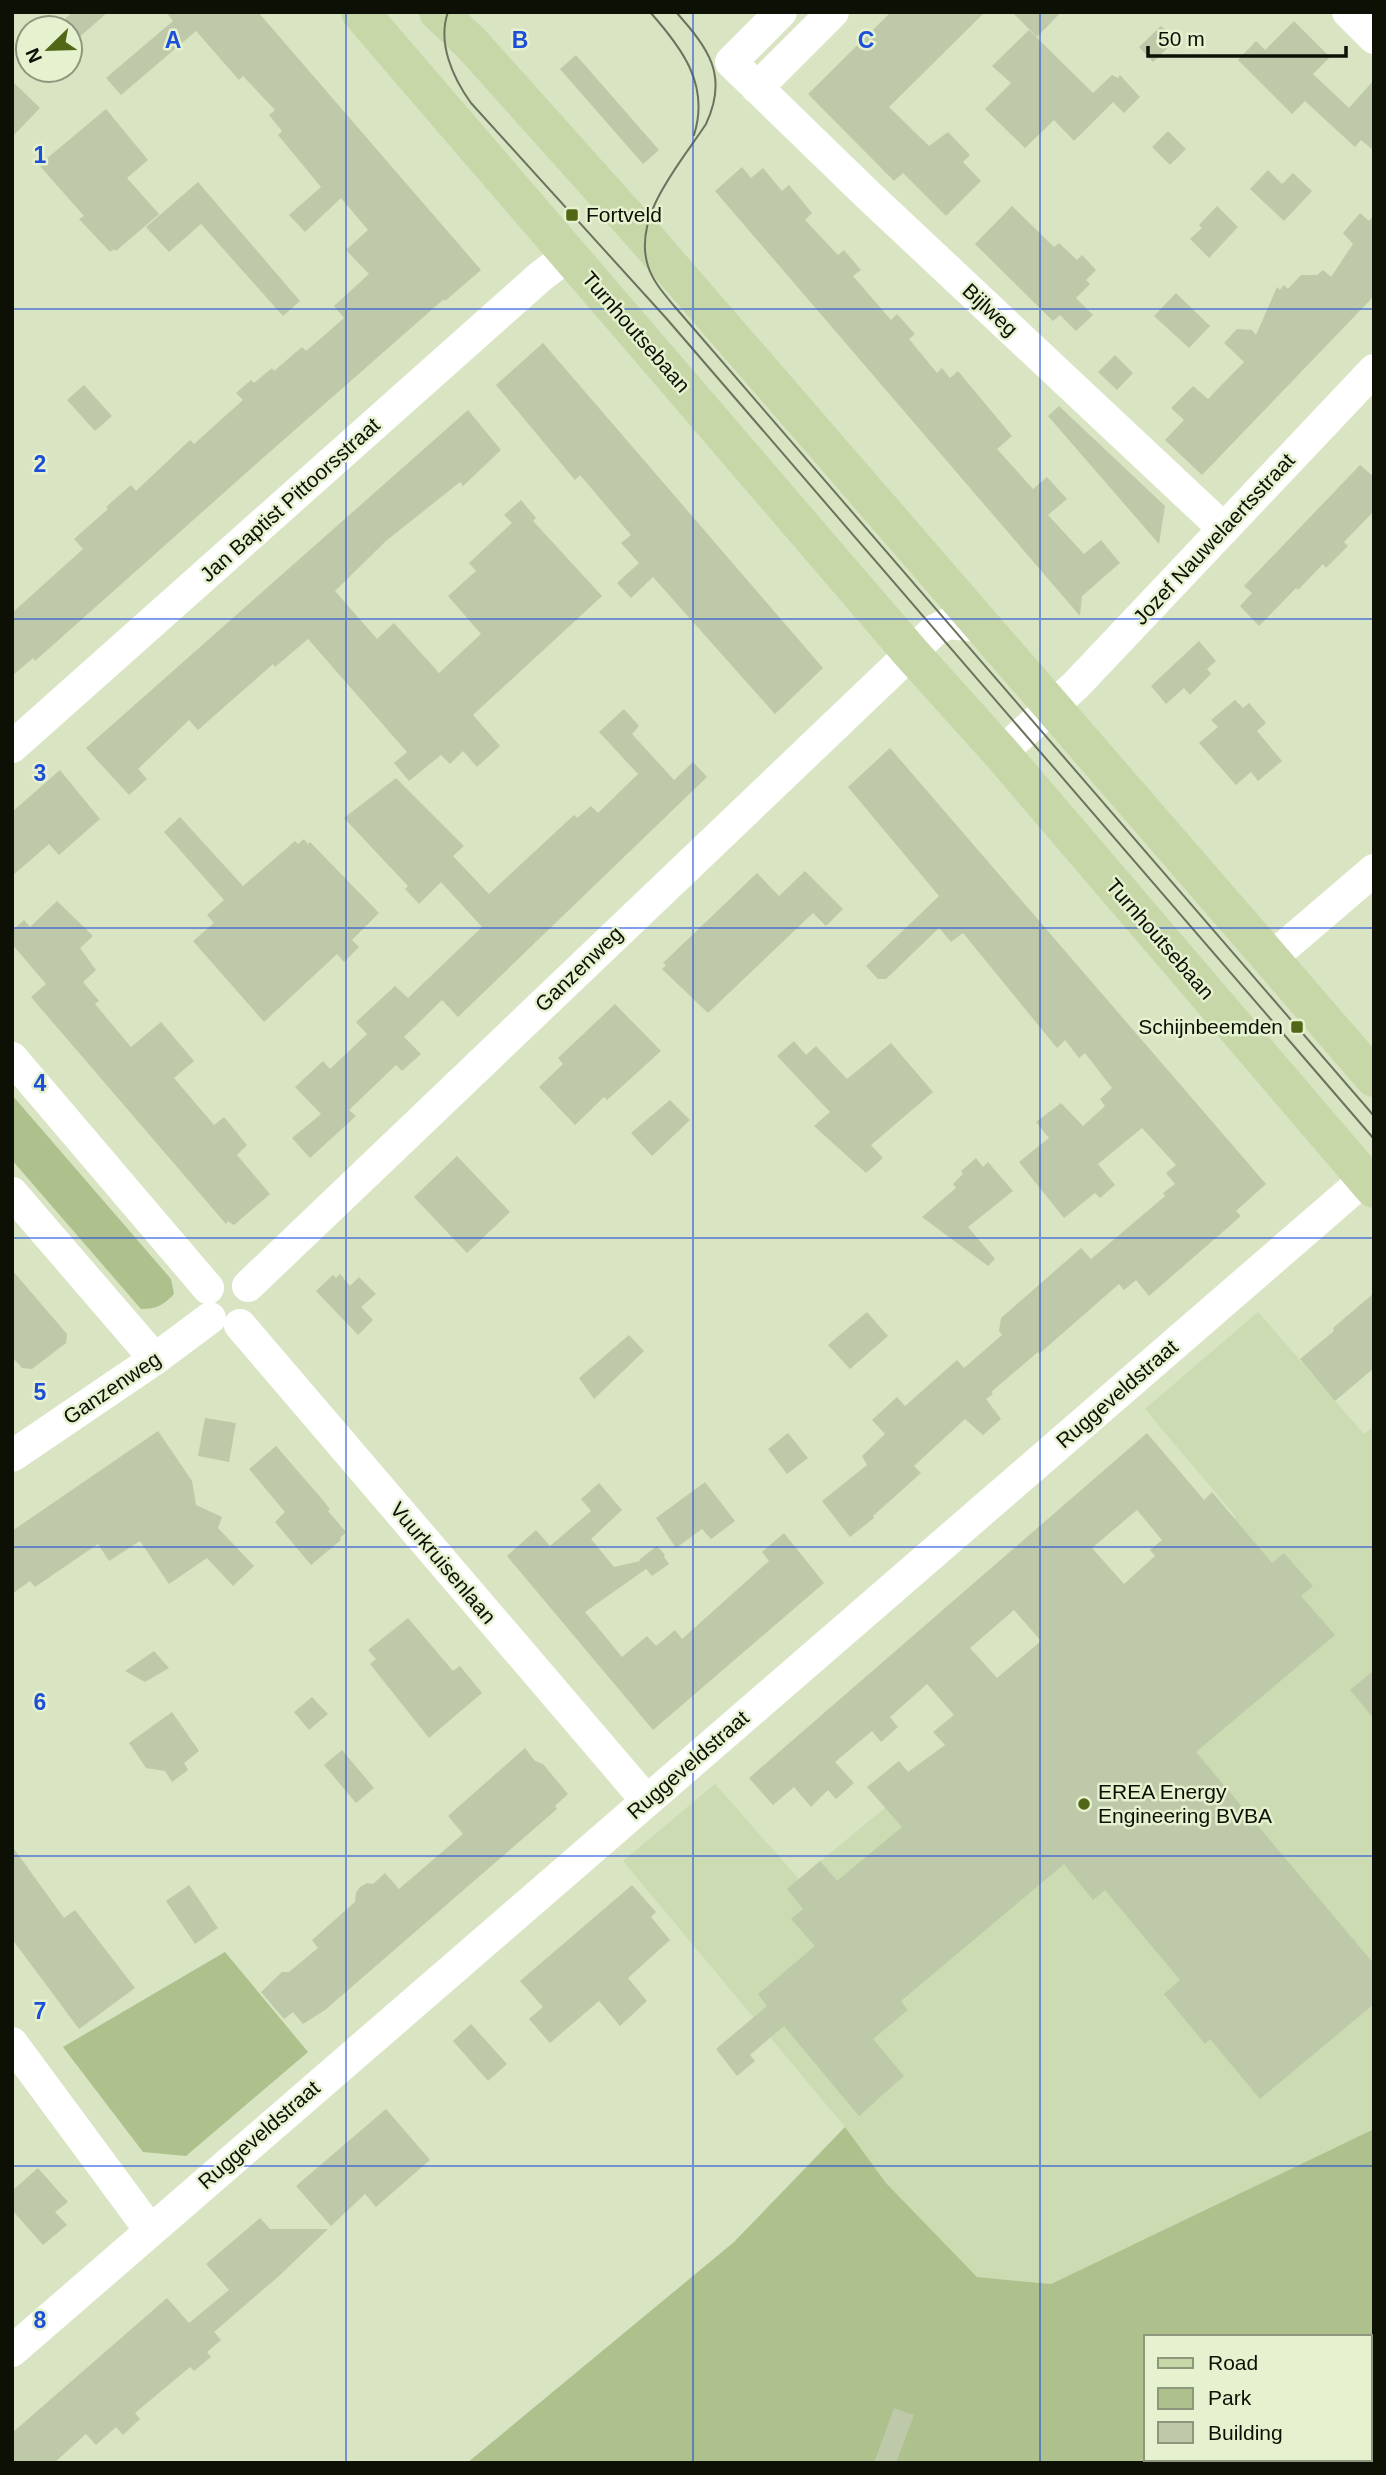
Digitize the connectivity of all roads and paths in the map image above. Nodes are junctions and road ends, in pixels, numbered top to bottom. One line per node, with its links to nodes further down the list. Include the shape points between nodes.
1 (360, 12): 8 (main road, Turnhoutsebaan)
2 (438, 12): 11 (main road, via 644,236)
3 (781, 12): 7 (street, Bijlweg, via 731,62)
4 (833, 12): 7 (street)
5 (1348, 12): 6 (street)
6 (1374, 38)
7 (757, 88): 10 (street, Bijlweg)
8 (569, 254): 12 (main road, Turnhoutsebaan); 14 (street, Jan Baptist Pittoorsstraat)
9 (1374, 370): 10 (street, Jozef Nauwelaertsstraat)
10 (1224, 530): 13 (street, Jozef Nauwelaertsstraat)
11 (985, 627): 12 (street, via 949,623 935,629); 13 (main road)
12 (911, 653): 15 (main road, Turnhoutsebaan); 22 (street, Ganzenweg)
13 (1054, 708): 15 (street); 17 (main road)
14 (12, 747)
15 (1001, 753): 20 (main road, Turnhoutsebaan)
16 (1374, 870): 17 (street)
17 (1269, 960): 19 (main road)
18 (12, 1058): 23 (street)
19 (1374, 1078)
20 (1369, 1184): 27 (street, Ruggeveldstraat)
21 (12, 1193): 25 (street)
22 (248, 1286): 23 (street, via 223,1277); 24 (street, via 255,1303)
23 (209, 1303): 24 (street, via 223,1326); 25 (street, Ganzenweg)
24 (240, 1325): 27 (street, Vuurkruisenlaan)
25 (155, 1359): 26 (street, Ganzenweg)
26 (12, 1456)
27 (647, 1801): 29 (street, Ruggeveldstraat)
28 (12, 2043): 29 (street)
29 (150, 2230): 30 (street, Ruggeveldstraat)
30 (12, 2351)

